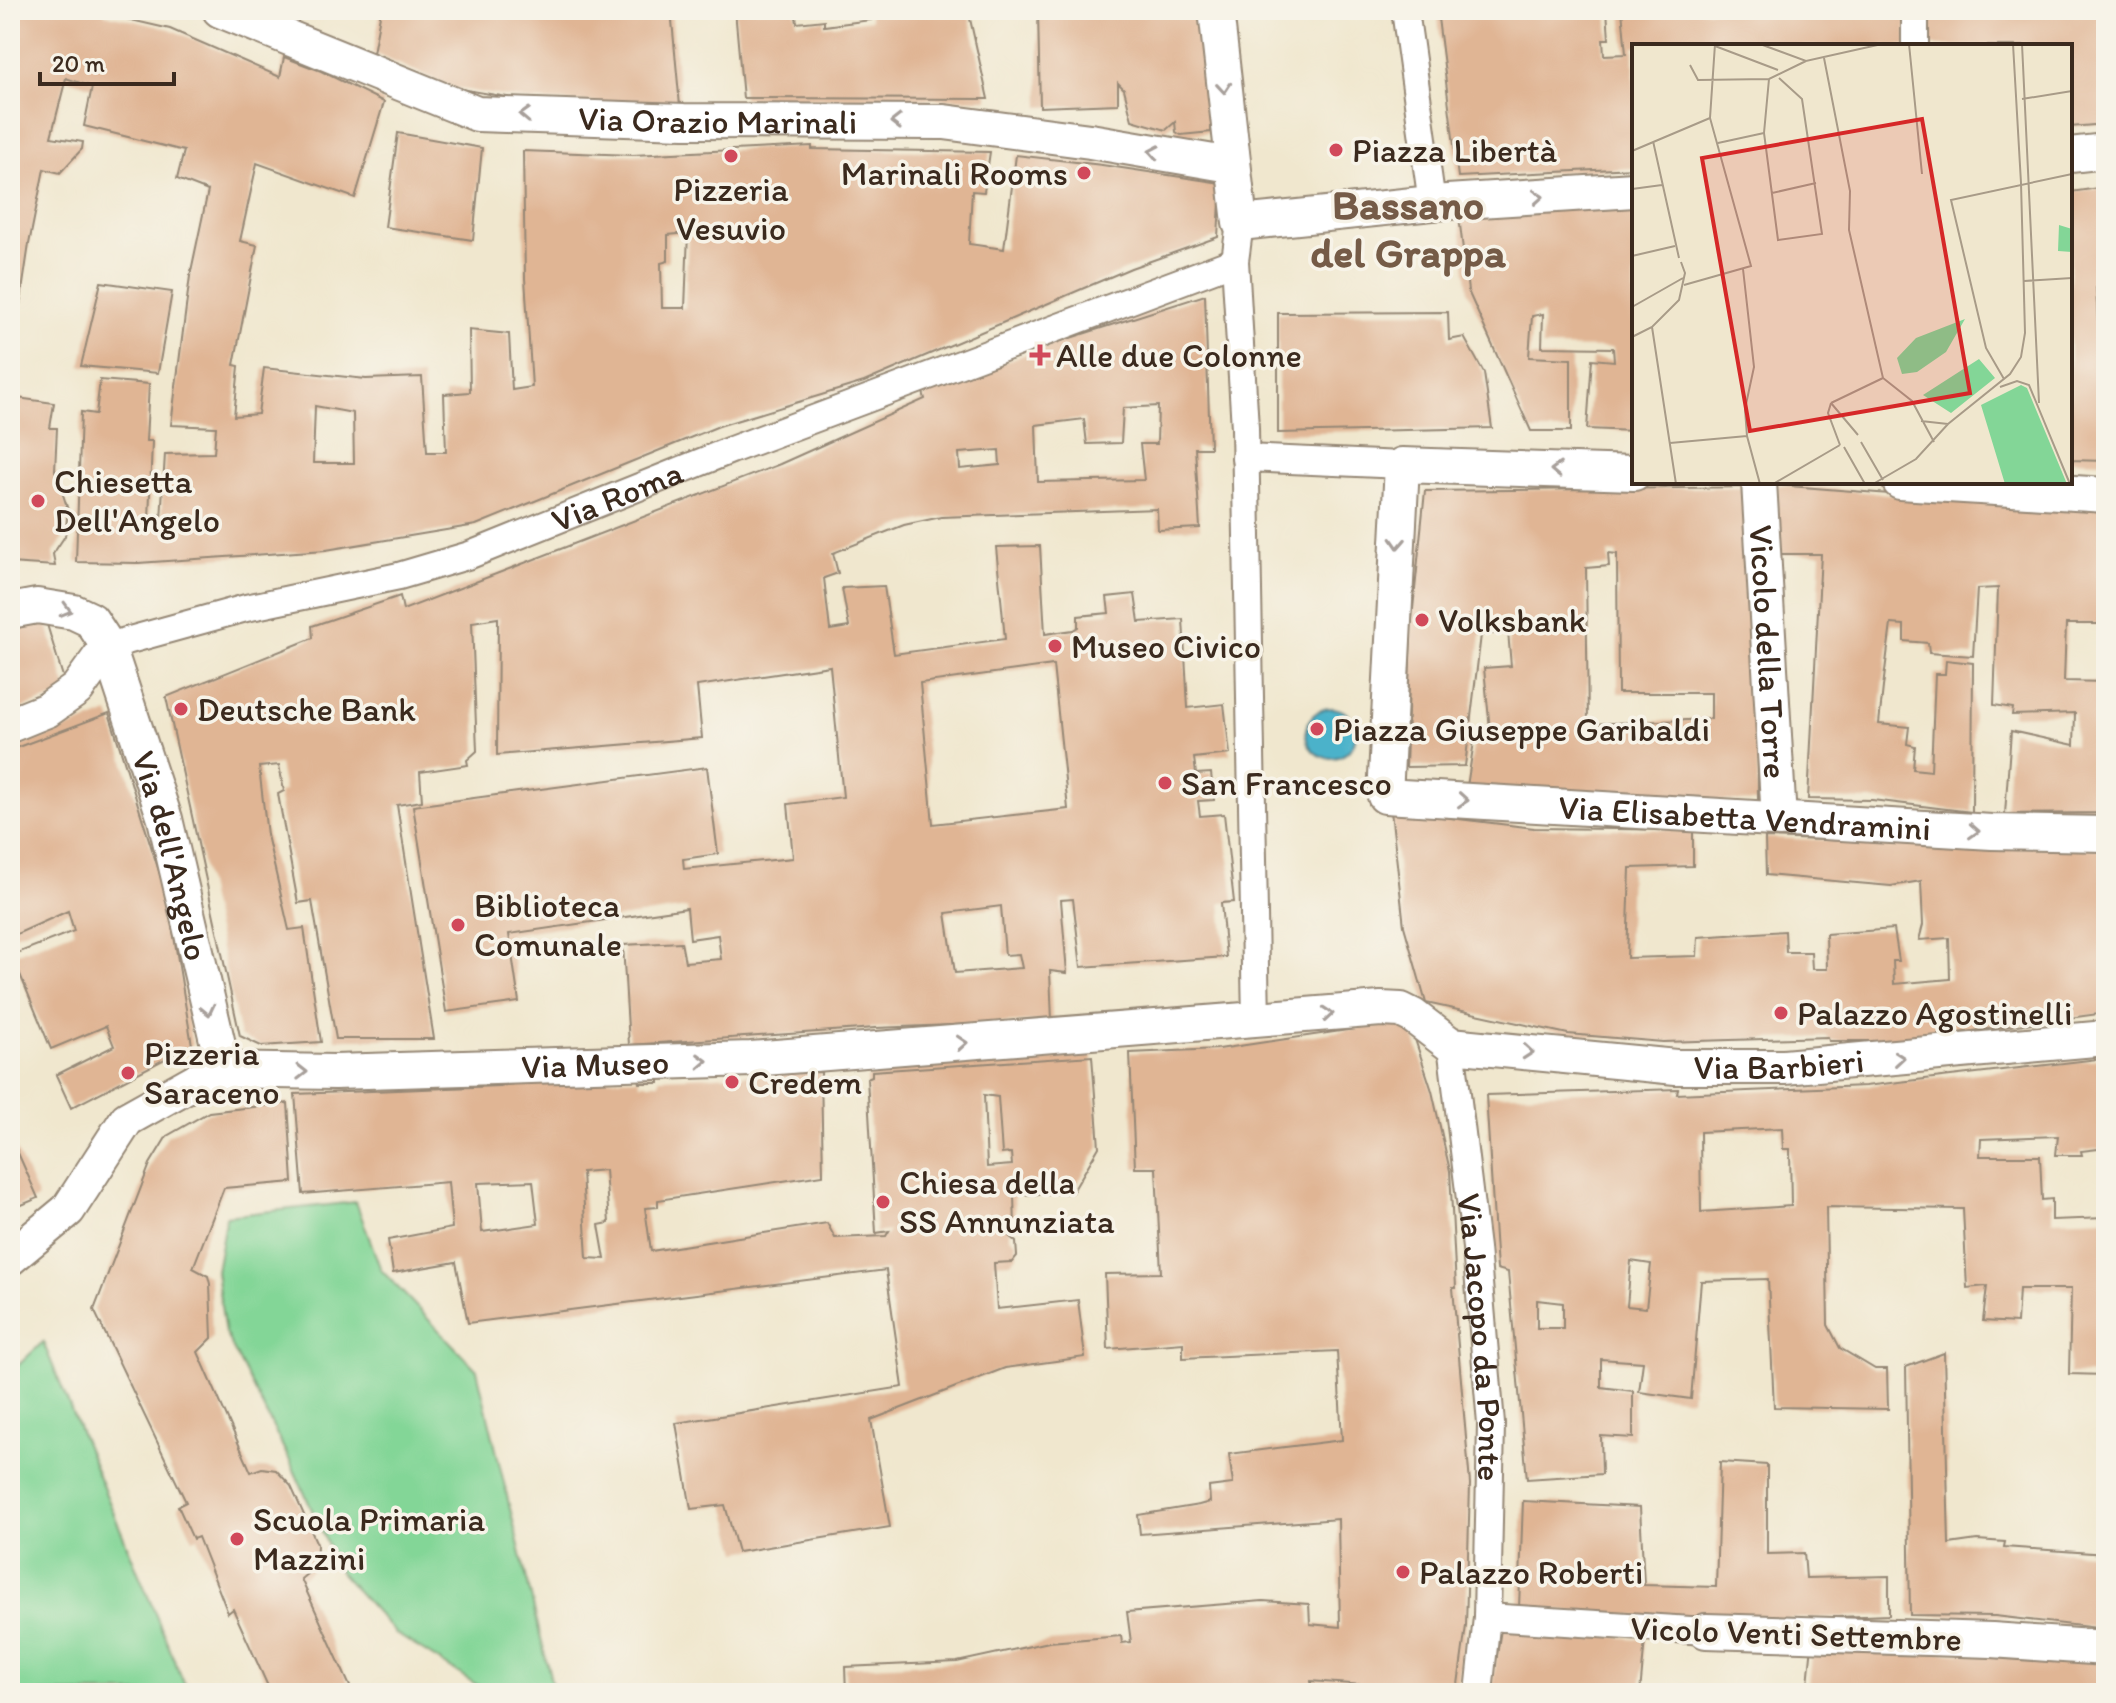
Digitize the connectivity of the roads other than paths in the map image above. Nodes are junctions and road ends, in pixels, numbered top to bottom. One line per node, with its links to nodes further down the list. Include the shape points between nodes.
1 (220, 10): 8 (street, Via Orazio Marinali, one-way to 1, via 944,122 477,114)
2 (1216, 10): 8 (street, one-way to 8)
3 (1405, 10): 10 (street)
4 (1915, 10): 5 (street)
5 (1915, 44)
6 (2106, 151): 7 (street)
7 (2072, 155)
8 (1231, 165): 11 (street)
9 (1632, 190): 10 (street, one-way to 9)
10 (1432, 203): 11 (street)
11 (1240, 223): 12 (street)
12 (1235, 261): 13 (street); 20 (street, Via Roma, via 731,450 470,555)
13 (1245, 458): 14 (street); 24 (street)
14 (1402, 465): 15 (street, one-way to 14); 22 (street, Via Elisabetta Vendramini, one-way to 22, via 1385,796)
15 (1632, 473)
16 (1759, 484): 22 (street, Vicolo della Torre)
17 (1932, 484): 18 (street)
18 (2106, 495)
19 (10, 611): 20 (street, one-way to 20, via 37,606 74,612 91,620)
20 (108, 646): 21 (street, via 77,689 47,710); 27 (street, Via dell'Angelo, one-way to 27, via 165,819)
21 (10, 725)
22 (1779, 820): 23 (street, Via Elisabetta Vendramini, one-way to 23)
23 (2106, 834)
24 (1256, 1021): 26 (street, one-way to 26, via 1401,1010); 27 (street, Via Museo, one-way to 24, via 335,1072 751,1059)
25 (2106, 1038): 26 (street, Via Barbieri, one-way to 25, via 1676,1067 1784,1067)
26 (1451, 1045): 29 (street, Via Jacopo da Ponte, via 1491,1424)
27 (224, 1070): 28 (street, Via Museo, via 127,1119 68,1210)
28 (10, 1258)
29 (1487, 1617): 30 (street, Vicolo Venti Settembre); 32 (street, Via Jacopo da Ponte)
30 (1706, 1631): 31 (street, Vicolo Venti Settembre)
31 (2106, 1648)
32 (1479, 1693)

